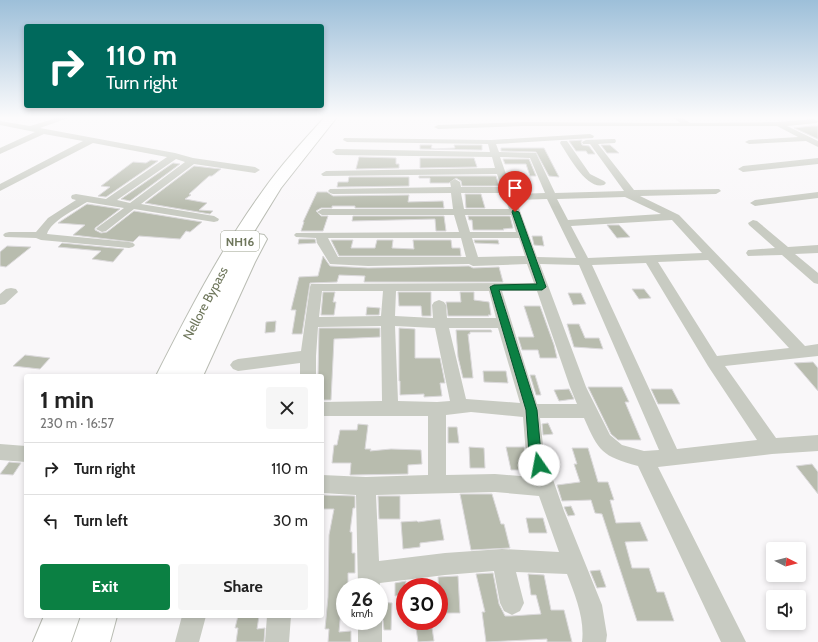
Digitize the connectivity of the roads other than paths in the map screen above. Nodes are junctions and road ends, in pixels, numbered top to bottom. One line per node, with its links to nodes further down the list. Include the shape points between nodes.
1 (79, 147): 22 (street)
2 (124, 147): 13 (street)
3 (306, 147): 72 (highway, Nellore Bypass / NH16, via 261,207 226,263)
4 (319, 147): 73 (highway, Nellore Bypass / NH16, via 283,196 248,256)
5 (447, 147): 12 (street)
6 (481, 147): 10 (street)
7 (500, 147): 10 (street)
8 (567, 147): 21 (street, via 587,176)
9 (597, 147): 27 (street)
10 (493, 149): 12 (street); 18 (street); 29 (street, via 533,155)
11 (336, 152): 12 (street)
12 (448, 155): 19 (street)
13 (175, 156): 14 (street); 30 (street)
14 (192, 161): 17 (street); 32 (street)
15 (818, 161): 16 (street)
16 (743, 169)
17 (255, 170)
18 (500, 171): 19 (street); 26 (street)
19 (453, 172): 20 (street); 24 (street)
20 (326, 174)
21 (602, 183)
22 (0, 188)
23 (333, 191): 24 (street)
24 (456, 191): 26 (street); 35 (street)
25 (716, 191): 27 (street)
26 (508, 194): 29 (street); 34 (street)
27 (630, 194): 29 (street); 36 (street)
28 (818, 195): 31 (street)
29 (551, 196): 38 (street)
30 (108, 202): 32 (street); 42 (street, via 81,198 52,220 42,231)
31 (755, 203)
32 (130, 206): 37 (street); 40 (street)
33 (322, 212): 35 (street)
34 (515, 212): 35 (street); 45 (street)
35 (459, 213): 46 (street)
36 (675, 217): 38 (street); 51 (street)
37 (214, 219)
38 (564, 223): 55 (street)
39 (753, 223): 49 (street)
40 (102, 228)
41 (8, 234): 42 (street)
42 (42, 235): 47 (street, via 41,237)
43 (300, 235): 44 (street)
44 (321, 235): 46 (street); 54 (street, via 328,254 334,261)
45 (524, 235): 46 (street); 53 (street)
46 (466, 236): 54 (street)
47 (129, 245)
48 (818, 249): 49 (street)
49 (784, 251): 50 (street); 56 (street)
50 (752, 253)
51 (711, 256): 52 (street); 68 (street)
52 (649, 258): 55 (street); 70 (street)
53 (533, 260): 54 (street); 55 (street); 58 (street)
54 (473, 262)
55 (584, 262): 85 (street)
56 (818, 280)
57 (494, 287): 58 (street); 59 (street); 66 (street)
58 (542, 287): 80 (street)
59 (390, 288): 63 (street); 64 (street, via 316,288)
60 (11, 292): 61 (street)
61 (0, 301)
62 (439, 305): 65 (street)
63 (388, 321): 64 (street); 65 (street); 76 (street)
64 (312, 322): 69 (street)
65 (441, 323): 66 (street); 75 (street)
66 (504, 323): 79 (street)
67 (818, 350): 68 (street)
68 (801, 351): 70 (street)
69 (308, 356): 71 (street); 74 (street)
70 (713, 362): 82 (street)
71 (238, 365)
72 (169, 374)
73 (192, 374)
74 (308, 374)
75 (460, 406): 78 (street); 79 (street)
76 (390, 408): 77 (street); 78 (street)
77 (324, 409)
78 (437, 409): 87 (street)
79 (532, 410): 80 (street); 90 (street, via 535,454)
80 (589, 411): 86 (street, via 604,441 617,452)
81 (818, 443): 82 (street)
82 (772, 446): 85 (street)
83 (0, 452): 84 (street)
84 (24, 454)
85 (672, 458): 86 (street)
86 (644, 459): 107 (street)
87 (437, 483): 89 (street); 90 (street, via 495,483)
88 (324, 484): 89 (street)
89 (366, 486): 93 (street)
90 (546, 487): 92 (street)
91 (502, 560): 92 (street); 94 (street, via 445,564); 95 (street)
92 (575, 564): 106 (street, via 590,605)
93 (369, 578)
94 (378, 578)
95 (512, 604)
96 (61, 618): 101 (highway)
97 (98, 618): 102 (highway)
98 (193, 618): 103 (street)
99 (279, 618): 104 (street)
100 (370, 630): 105 (street)
101 (52, 642)
102 (90, 642)
103 (187, 642)
104 (277, 642)
105 (370, 642)
106 (594, 642)
107 (734, 642)

